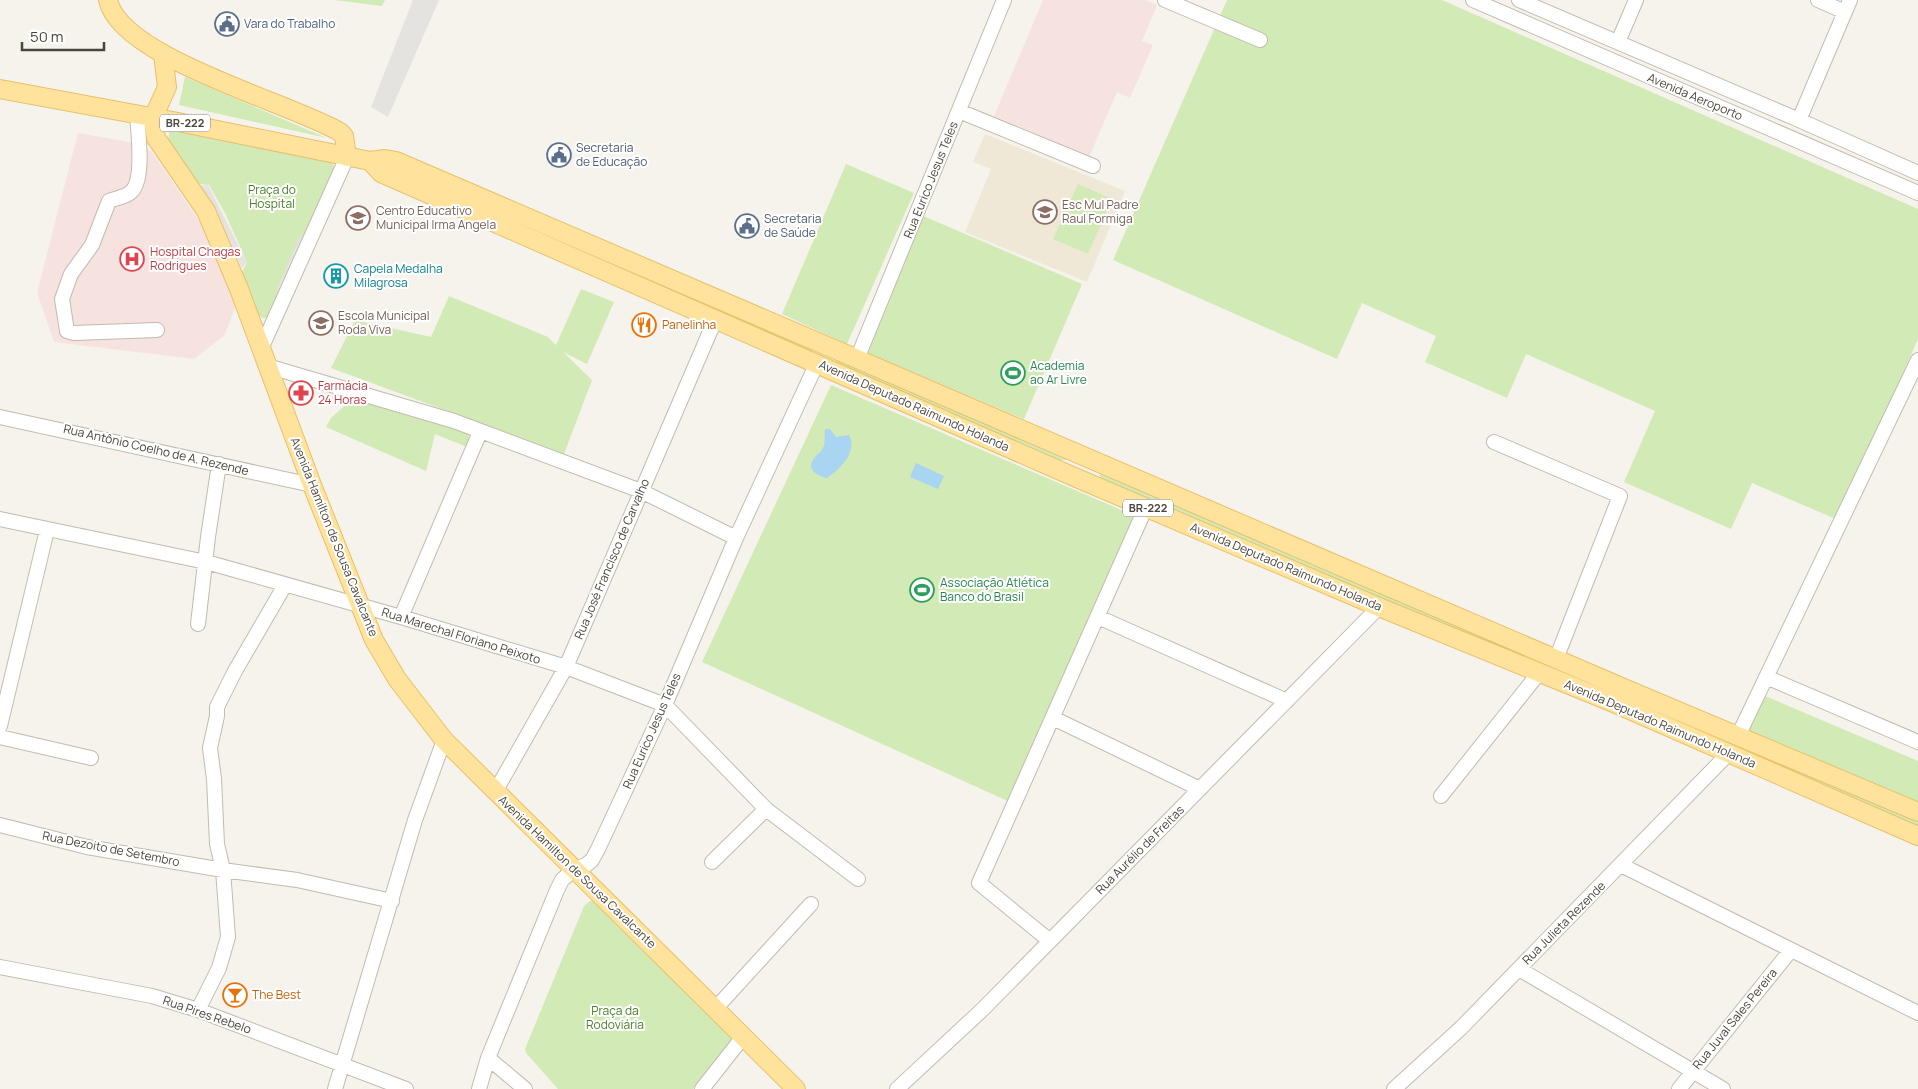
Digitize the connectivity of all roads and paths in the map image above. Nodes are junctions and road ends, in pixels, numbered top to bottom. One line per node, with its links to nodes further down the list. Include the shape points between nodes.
1 (108, 0): 11 (main road, via 111,11)
2 (119, 0): 11 (main road)
3 (1004, 0): 18 (street, Rua Eurico Jesus Teles)
4 (1164, 0): 9 (street)
5 (1473, 0): 25 (street, Avenida Aeroporto)
6 (1519, 0): 13 (street, Avenida Aeroporto)
7 (1636, 0): 13 (street)
8 (1818, 0): 10 (street)
9 (1189, 5): 12 (street)
10 (1848, 6): 20 (street)
11 (122, 24): 14 (main road)
12 (1260, 40)
13 (1618, 42): 20 (street, Avenida Aeroporto)
14 (163, 54): 15 (main road); 16 (main road)
15 (191, 68): 16 (main road); 21 (main road, via 336,129 344,136)
16 (166, 87): 19 (main road)
17 (0, 89): 19 (main road, BR-222)
18 (959, 110): 23 (street); 29 (street, Rua Eurico Jesus Teles)
19 (145, 117): 21 (main road, BR-222); 27 (street, via 135,187 130,193 109,201 92,245 71,274 62,299 67,331); 28 (main road, Avenida Hamilton de Sousa Cavalcante, via 206,211)
20 (1799, 120): 24 (street, Avenida Aeroporto)
21 (347, 157): 22 (main road, BR-222); 28 (street)
22 (379, 164): 26 (main road, Avenida Deputado Raimundo Holanda / BR-222); 29 (main road, Avenida Deputado Raimundo Holanda / BR-222, via 396,160)
23 (1093, 166)
24 (1918, 173)
25 (1918, 193)
26 (715, 320): 31 (main road, Avenida Deputado Raimundo Holanda / BR-222); 40 (street, Rua José Francisco de Carvalho)
27 (157, 330)
28 (261, 349): 32 (main road, Avenida Hamilton de Sousa Cavalcante)
29 (857, 359): 36 (main road, Avenida Deputado Raimundo Holanda / BR-222)
30 (1918, 360): 55 (street)
31 (817, 363): 38 (main road, Avenida Deputado Raimundo Holanda / BR-222); 44 (street, Rua Eurico Jesus Teles)
32 (267, 366): 34 (street, via 454,421); 39 (main road, Avenida Hamilton de Sousa Cavalcante)
33 (0, 417): 37 (street, Rua Antônio Coelho de A. Rezende)
34 (480, 432): 40 (street); 49 (street)
35 (1494, 442): 52 (street, via 1620,496)
36 (1091, 459): 38 (main road); 52 (main road, Avenida Deputado Raimundo Holanda / BR-222)
37 (219, 464): 39 (street, Rua Antônio Coelho de A. Rezende); 45 (street)
38 (1079, 479): 41 (main road, Avenida Deputado Raimundo Holanda / BR-222)
39 (312, 485): 47 (main road, Avenida Hamilton de Sousa Cavalcante)
40 (641, 492): 44 (street); 53 (street, Rua José Francisco de Carvalho)
41 (1146, 507): 48 (main road, Avenida Deputado Raimundo Holanda / BR-222); 50 (street)
42 (0, 519): 43 (street, Rua Marechal Floriano Peixoto)
43 (46, 530): 45 (street, Rua Marechal Floriano Peixoto); 61 (street)
44 (736, 538): 59 (street, Rua Eurico Jesus Teles)
45 (206, 562): 46 (street, Rua Marechal Floriano Peixoto); 51 (street)
46 (285, 585): 47 (street, Rua Marechal Floriano Peixoto); 78 (street, via 217,708 210,748 216,844)
47 (360, 606): 49 (street, Rua Marechal Floriano Peixoto); 64 (main road, Avenida Hamilton de Sousa Cavalcante, via 374,640 397,679)
48 (1379, 607): 54 (main road, Avenida Deputado Raimundo Holanda / BR-222); 57 (street, Rua Aurélio de Freitas)
49 (401, 617): 53 (street, Rua Marechal Floriano Peixoto)
50 (1098, 617): 57 (street); 60 (street)
51 (198, 624)
52 (1556, 659): 56 (main road, Avenida Deputado Raimundo Holanda / BR-222)
53 (566, 667): 59 (street, Rua Marechal Floriano Peixoto); 69 (street, Rua José Francisco de Carvalho)
54 (1539, 673): 58 (main road, Avenida Deputado Raimundo Holanda / BR-222); 70 (street)
55 (1766, 677): 62 (street); 65 (street)
56 (1626, 688): 58 (main road); 62 (main road, Avenida Deputado Raimundo Holanda / BR-222)
57 (1287, 701): 68 (street, Rua Aurélio de Freitas)
58 (1616, 704): 66 (main road, Avenida Deputado Raimundo Holanda / BR-222)
59 (665, 705): 71 (street, Rua Marechal Floriano Peixoto); 77 (street, Rua Eurico Jesus Teles, via 592,860)
60 (1052, 718): 68 (street); 82 (street, via 979,883)
61 (0, 726)
62 (1738, 736): 72 (main road, Avenida Deputado Raimundo Holanda / BR-222)
63 (0, 737): 67 (street)
64 (444, 740): 69 (main road, Avenida Hamilton de Sousa Cavalcante); 80 (street, via 415,820)
65 (1918, 742)
66 (1729, 753): 74 (main road, Avenida Deputado Raimundo Holanda / BR-222); 76 (street, Rua Julieta Rezende)
67 (91, 758)
68 (1200, 789): 82 (street, Rua Aurélio de Freitas)
69 (495, 792): 77 (main road, Avenida Hamilton de Sousa Cavalcante)
70 (1440, 796)
71 (766, 809): 75 (street); 79 (street, Rua Marechal Floriano Peixoto)
72 (1918, 812)
73 (0, 825): 78 (street, Rua Dezoito de Setembro, via 87,847)
74 (1918, 836)
75 (712, 862)
76 (1621, 865): 83 (street); 85 (street, Rua Julieta Rezende)
77 (574, 869): 86 (main road, Avenida Hamilton de Sousa Cavalcante); 90 (street, Rua Eurico Jesus Teles, via 557,890)
78 (223, 870): 80 (street, Rua Dezoito de Setembro, via 297,880); 87 (street, via 228,937 219,968)
79 (858, 879)
80 (392, 901): 91 (street)
81 (811, 904): 86 (street)
82 (1050, 941): 99 (street, Rua Aurélio de Freitas)
83 (1791, 950): 88 (street); 92 (street, Rua Juval Sales Pereira)
84 (0, 967): 87 (street, Rua Pires Rebelo, via 152,996)
85 (1519, 969): 92 (street); 100 (street, Rua Julieta Rezende)
86 (716, 1008): 89 (main road, Avenida Hamilton de Sousa Cavalcante)
87 (198, 1010): 91 (street, Rua Pires Rebelo)
88 (1918, 1013)
89 (743, 1037): 97 (street); 98 (main road, Avenida Hamilton de Sousa Cavalcante)
90 (488, 1058): 95 (street, Rua Eurico Jesus Teles); 96 (street)
91 (343, 1066): 93 (street); 94 (street, Rua Pires Rebelo)
92 (1694, 1071): 101 (street, Rua Juval Sales Pereira); 102 (street)
93 (335, 1089)
94 (406, 1089)
95 (479, 1089)
96 (525, 1089)
97 (702, 1089)
98 (796, 1089)
99 (897, 1089)
100 (1394, 1089)
101 (1679, 1089)
102 (1723, 1089)

